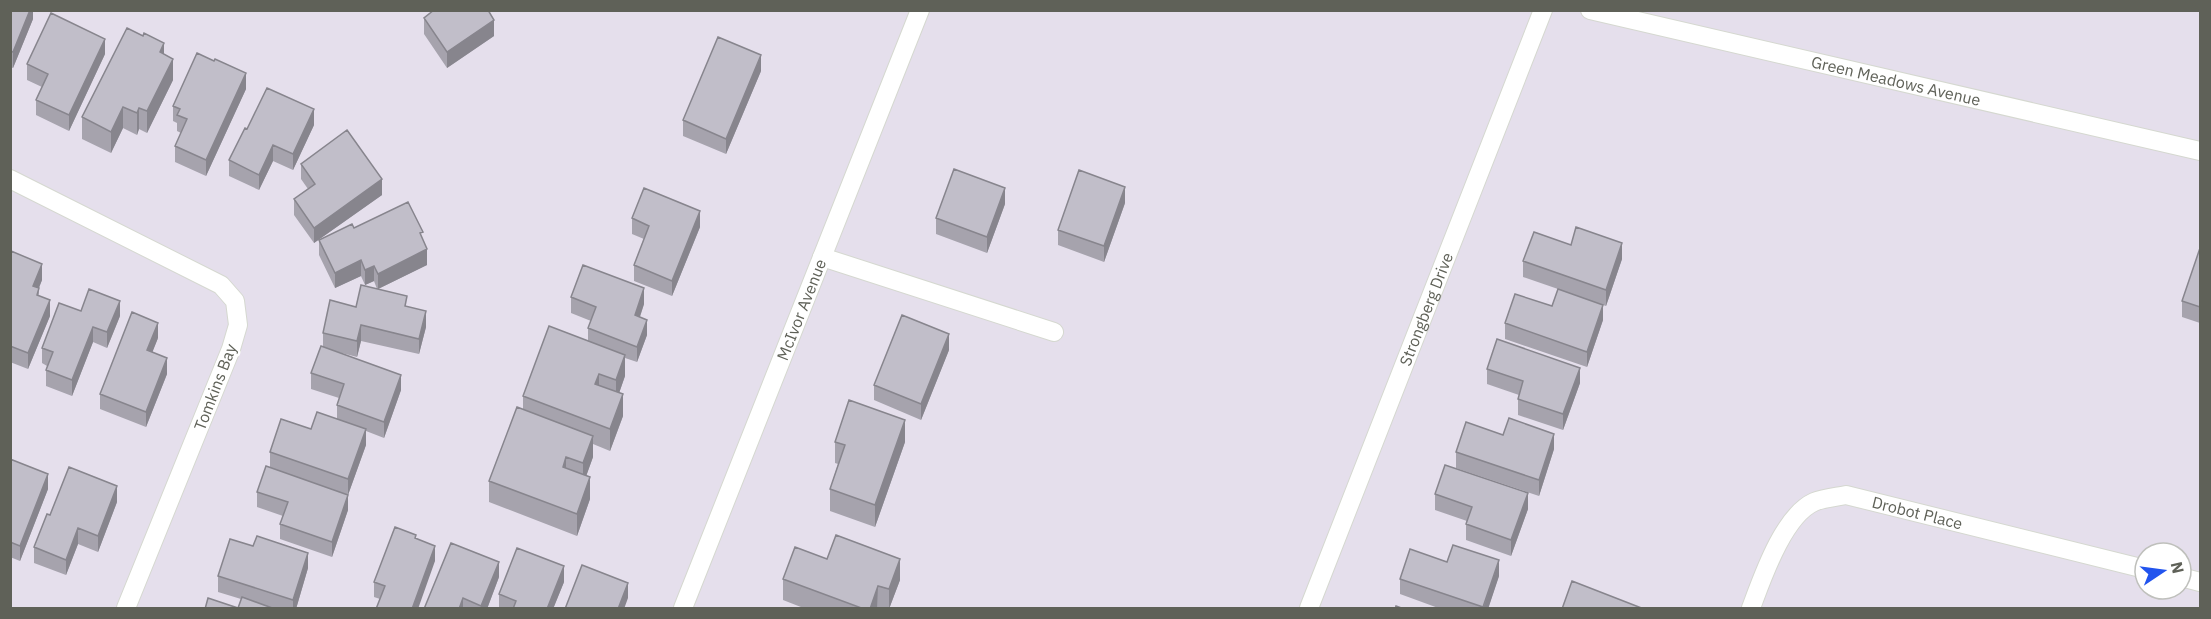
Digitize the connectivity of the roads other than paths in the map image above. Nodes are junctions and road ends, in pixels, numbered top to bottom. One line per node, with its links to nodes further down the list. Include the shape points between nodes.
1 (920, 10): 6 (street, McIvor Avenue)
2 (1543, 10): 11 (street, Strongberg Drive)
3 (1590, 10): 4 (street, Green Meadows Avenue)
4 (2200, 151)
5 (10, 179): 9 (street, Tomkins Bay, via 221,285 235,301 238,325 231,349)
6 (822, 257): 7 (street); 10 (street, McIvor Avenue)
7 (1054, 332)
8 (2133, 566): 12 (street, Drobot Place, via 1846,495 1813,502 1791,522 1770,558)
9 (126, 609)
10 (683, 609)
11 (1309, 609)
12 (1751, 609)

